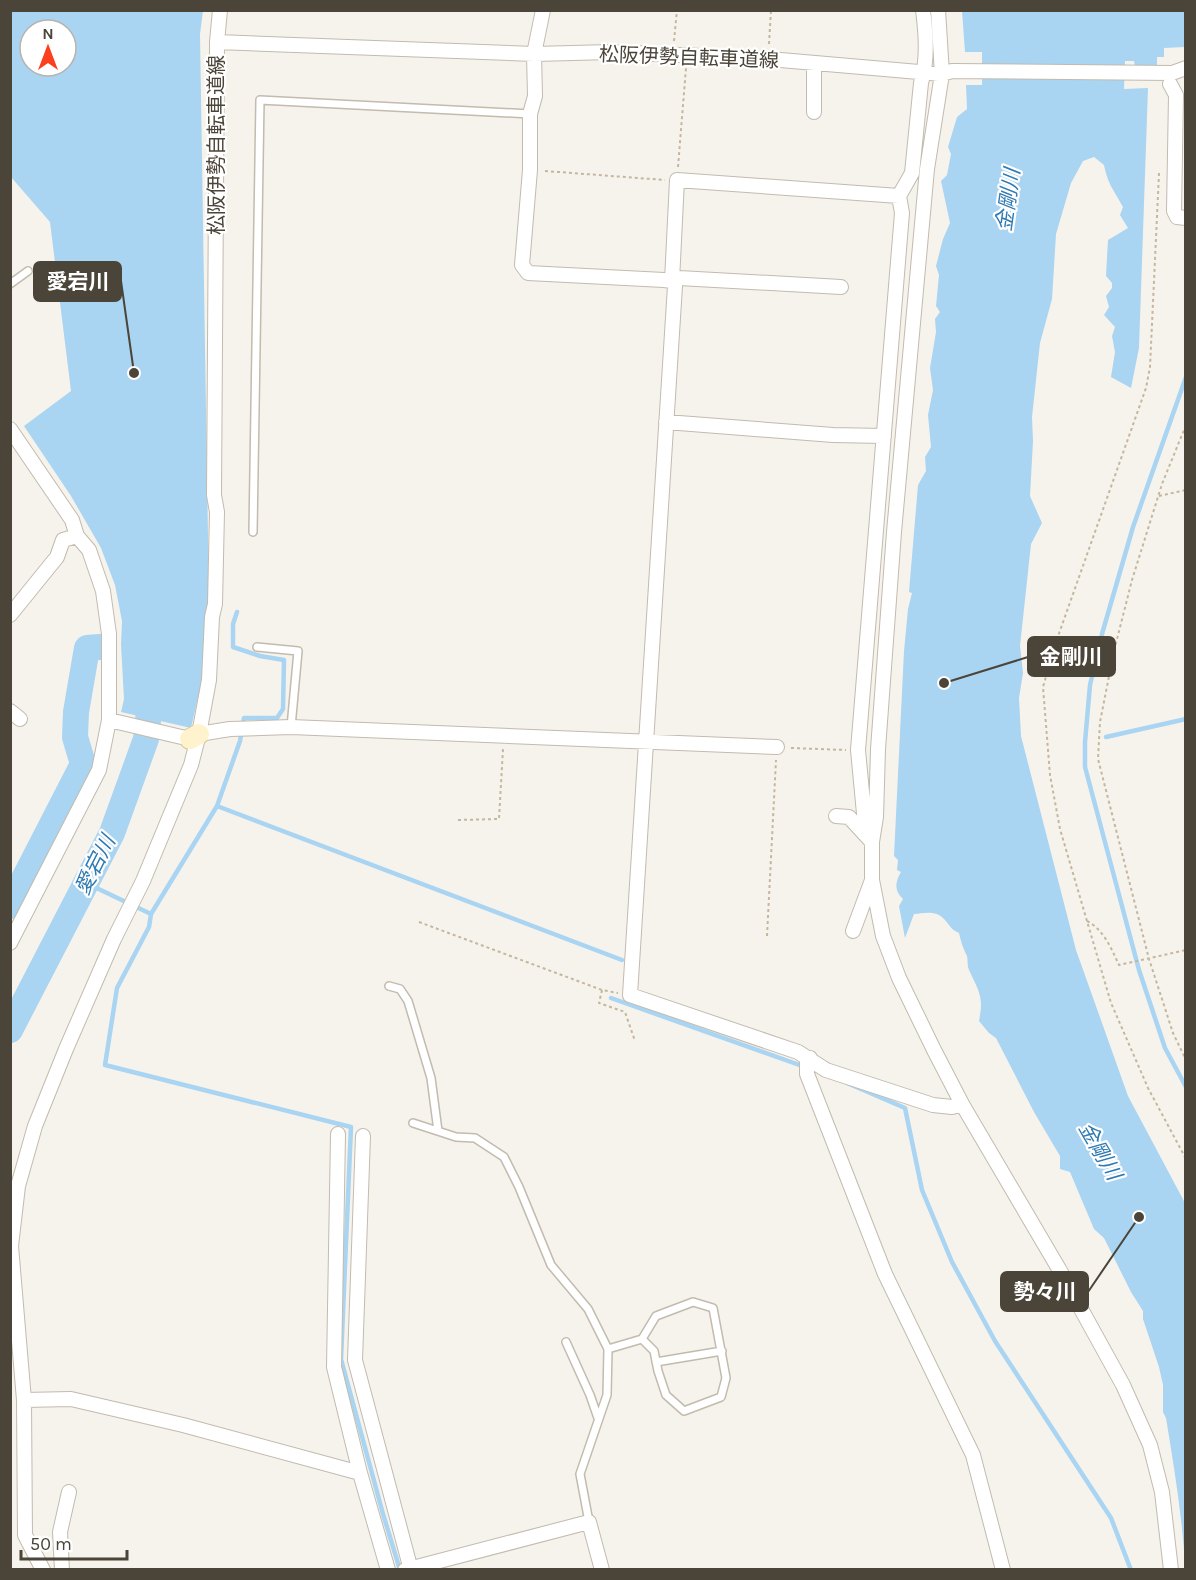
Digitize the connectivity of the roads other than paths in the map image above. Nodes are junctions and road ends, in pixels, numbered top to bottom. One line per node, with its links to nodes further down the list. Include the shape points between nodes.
1 (220, 10): 5 (street)
2 (543, 10): 6 (street)
3 (923, 10): 9 (street)
4 (938, 10): 10 (street)
5 (217, 42): 6 (street, 松阪伊勢自転車道線); 29 (street, 松阪伊勢自転車道線, via 215,604 209,680)
6 (534, 54): 7 (street, 松阪伊勢自転車道線, via 611,52); 13 (street, via 535,96)
7 (814, 63): 9 (street, 松阪伊勢自転車道線); 12 (street)
8 (1185, 68): 11 (street, 松阪伊勢自転車道線)
9 (924, 72): 10 (street, 松阪伊勢自転車道線); 14 (street, via 912,173)
10 (947, 72): 11 (street, 松阪伊勢自転車道線); 33 (street, via 927,169 896,509)
11 (1165, 78): 15 (street, via 1176,95 1174,211 1177,217)
12 (814, 112)
13 (530, 114): 17 (street, via 522,265 528,273); 23 (lane, via 260,100)
14 (899, 196): 17 (street, via 677,180); 22 (street, via 902,213)
15 (1185, 218)
16 (28, 271): 18 (lane)
17 (672, 281): 19 (street, via 679,278); 20 (street, via 675,286)
18 (10, 284)
19 (841, 288)
20 (666, 422): 22 (street); 30 (street)
21 (10, 429): 24 (street, via 72,520)
22 (884, 436): 33 (street, via 858,750 865,824)
23 (254, 532)
24 (77, 536): 25 (street, via 63,540 57,558); 27 (street, via 89,550 107,611)
25 (10, 615)
26 (257, 647): 28 (lane, via 298,651)
27 (109, 720): 29 (street); 36 (street, via 99,770)
28 (291, 728): 29 (street, via 230,729); 30 (street)
29 (195, 736): 49 (street, 松阪伊勢自転車道線, via 191,765 71,1038 35,1126 18,1186 10,1246)
30 (645, 742): 31 (street); 38 (street, via 630,995 798,1052)
31 (777, 747)
32 (836, 816): 33 (street, via 849,817)
33 (872, 842): 34 (street)
34 (872, 880): 35 (street); 39 (street, via 883,936 899,978)
35 (854, 931)
36 (10, 943)
37 (389, 986): 41 (lane, via 400,990 408,1001 431,1078)
38 (808, 1064): 39 (street, via 933,1105); 59 (street, via 885,1274 973,1455)
39 (962, 1104): 60 (street, via 1123,1385 1150,1445 1162,1492)
40 (413, 1123): 41 (lane)
41 (438, 1131): 46 (lane, via 475,1138 504,1157 551,1265 588,1309)
42 (338, 1134): 51 (street, via 334,1367)
43 (363, 1136): 57 (street, via 355,1359)
44 (642, 1339): 46 (lane); 47 (lane, via 656,1316 693,1302 713,1308); 48 (lane, via 654,1351)
45 (566, 1342): 50 (lane)
46 (608, 1349): 50 (lane, via 607,1395)
47 (722, 1351): 48 (lane); 48 (lane, via 726,1378 721,1397 684,1411 666,1395)
48 (656, 1362)
49 (24, 1400): 51 (street, via 71,1399); 54 (street, 松阪伊勢自転車道線, via 25,1535)
50 (598, 1418): 53 (lane, via 580,1474)
51 (360, 1473): 56 (street)
52 (69, 1492): 55 (street, via 60,1532)
53 (589, 1522): 57 (street); 58 (street)
54 (43, 1569)
55 (62, 1569)
56 (388, 1569)
57 (409, 1569)
58 (602, 1569)
59 (1003, 1569)
60 (1171, 1569)

